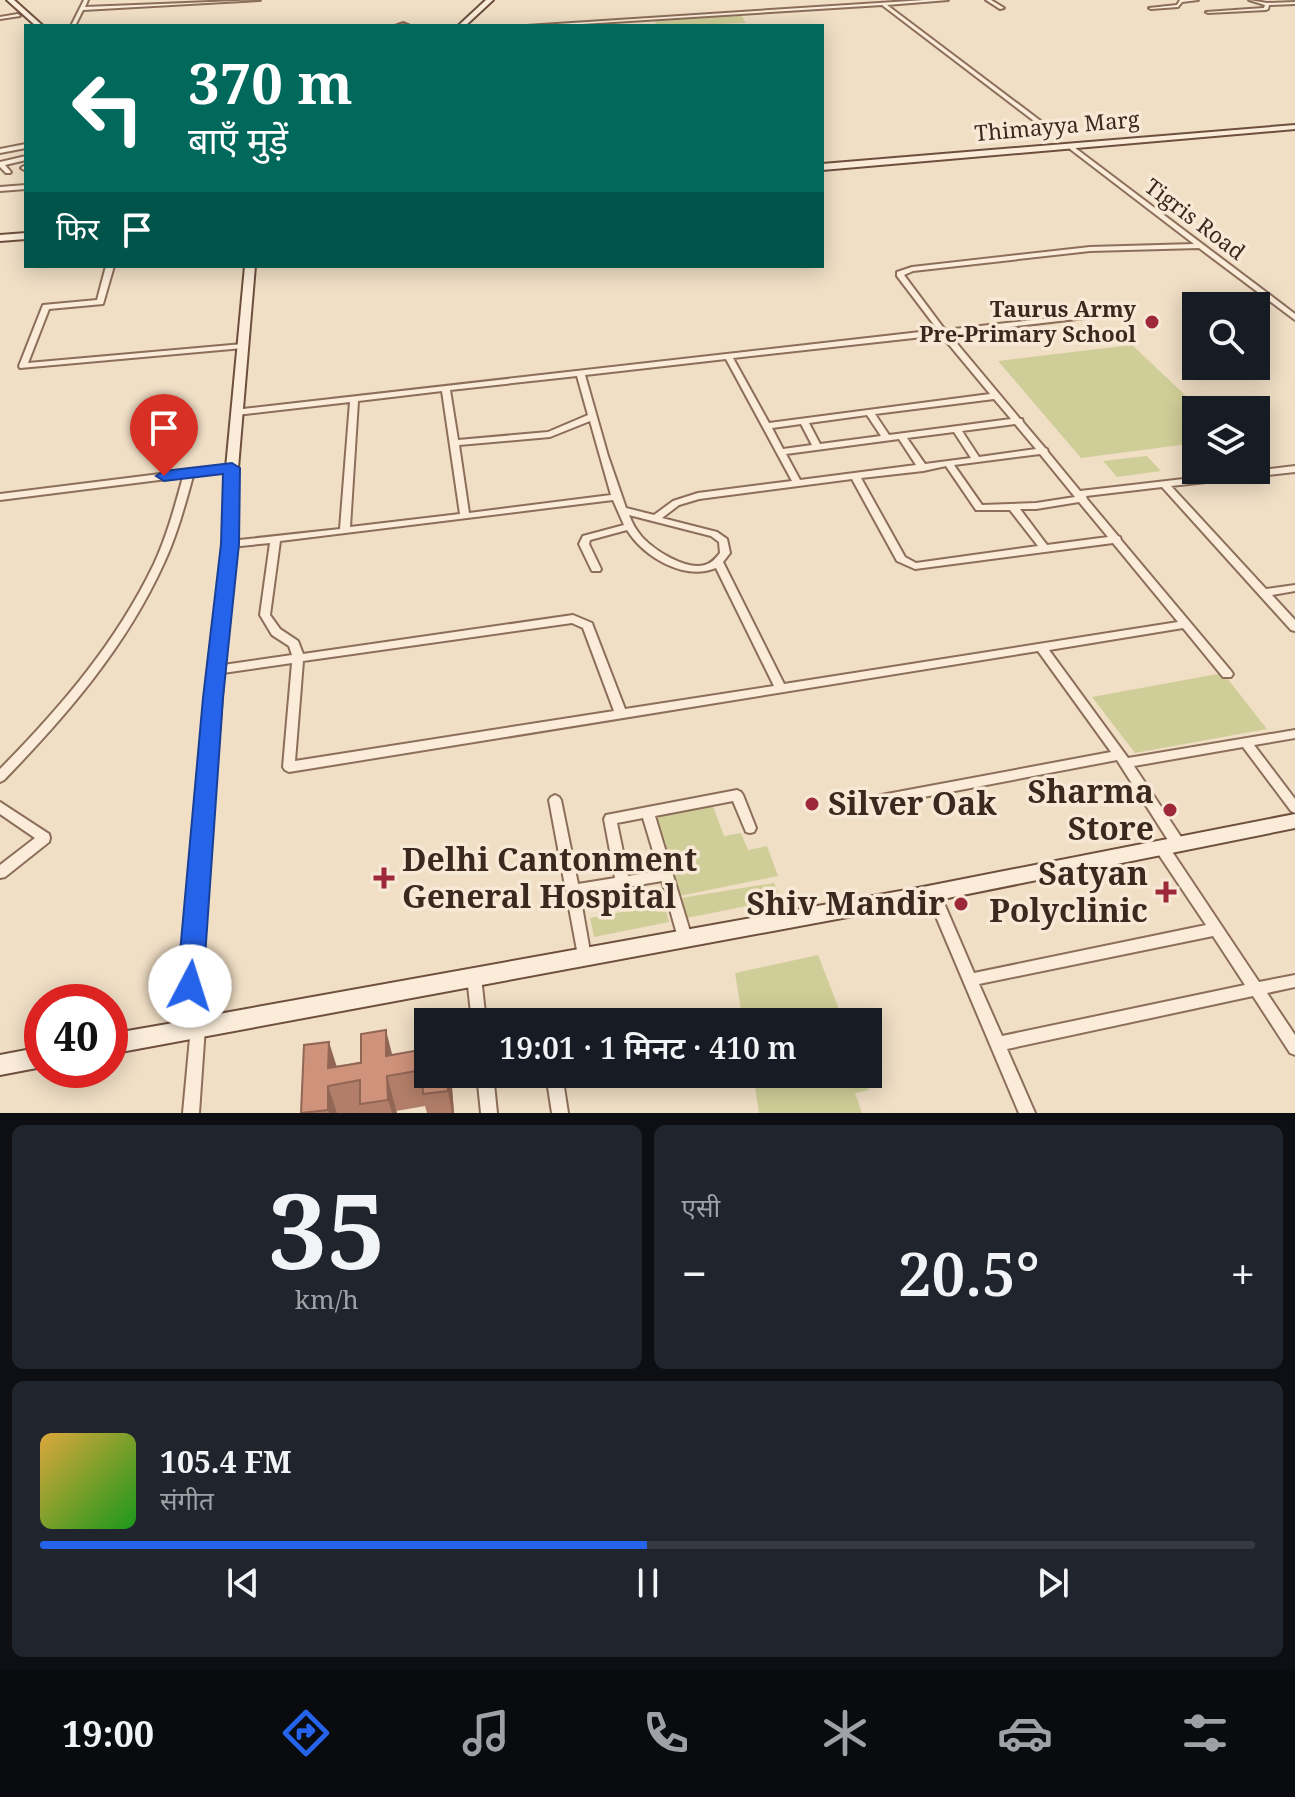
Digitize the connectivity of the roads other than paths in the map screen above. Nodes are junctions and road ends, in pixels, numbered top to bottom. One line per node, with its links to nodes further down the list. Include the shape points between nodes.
1 (1, 0): 17 (street)
2 (10, 0): 20 (street)
3 (86, 0): 15 (street)
4 (258, 0): 15 (street)
5 (490, 0): 22 (street)
6 (946, 0): 10 (street)
7 (988, 0): 13 (street)
8 (1194, 0): 14 (street)
9 (1251, 0): 12 (street)
10 (881, 2): 23 (street); 24 (street)
11 (1295, 3): 12 (street)
12 (1267, 4): 16 (street, via 1263,9)
13 (1002, 8)
14 (1151, 8)
15 (81, 9): 21 (street)
16 (1208, 12)
17 (18, 15): 18 (street); 19 (street)
18 (0, 18)
19 (28, 24)
20 (38, 24)
21 (74, 24)
22 (463, 24)
23 (557, 24)
24 (1040, 123)
25 (1295, 128): 28 (street, Thimayya Marg); 31 (street, Thimayya Marg)
26 (24, 143): 27 (street)
27 (1, 148): 30 (street)
28 (1072, 148): 32 (street, Thimayya Marg); 40 (street, Tigris Road)
29 (24, 156): 30 (street)
30 (13, 161): 33 (street, via 1,164)
31 (824, 168)
32 (824, 168)
33 (8, 172)
34 (24, 178): 35 (street)
35 (0, 183)
36 (24, 187): 37 (street)
37 (0, 189)
38 (24, 238): 39 (street)
39 (0, 240)
40 (1201, 246): 44 (street, Tigris Road); 45 (street, via 1090,249 905,271 901,279)
41 (109, 268): 46 (street, via 100,302 46,307 23,366)
42 (250, 268): 46 (street)
43 (1085, 316): 45 (street)
44 (1295, 318)
45 (943, 332): 47 (street); 50 (street)
46 (243, 346): 52 (street)
47 (729, 358): 48 (street); 57 (street)
48 (581, 374): 49 (street); 54 (street)
49 (446, 389): 51 (street); 61 (street)
50 (997, 396): 53 (street); 56 (street)
51 (354, 399): 52 (street); 82 (street)
52 (237, 412): 67 (street)
53 (869, 412): 55 (street); 60 (street)
54 (594, 416): 61 (street, via 550,434); 76 (street)
55 (804, 421): 57 (street); 62 (street)
56 (1019, 421): 58 (street); 63 (street)
57 (766, 426): 64 (street)
58 (956, 429): 59 (street); 65 (street)
59 (901, 436): 60 (street); 68 (street)
60 (886, 438): 62 (street)
61 (454, 443): 79 (street)
62 (817, 447): 64 (street)
63 (1044, 451): 65 (street); 74 (street)
64 (780, 452): 72 (street)
65 (977, 460): 66 (street)
66 (949, 464): 68 (street); 77 (street, via 976,507)
67 (232, 468): 70 (street); 85 (street)
68 (923, 468): 71 (street)
69 (1295, 469): 73 (street)
70 (189, 473): 75 (street); 102 (street, via 161,566 130,624 53,724)
71 (856, 477): 72 (street); 86 (street, via 908,564)
72 (798, 484): 80 (street, via 698,496)
73 (1165, 485): 74 (street); 90 (street)
74 (1082, 496): 77 (street); 84 (street)
75 (0, 497)
76 (618, 497): 78 (street); 79 (street)
77 (1013, 507): 86 (street)
78 (622, 510): 80 (street); 81 (street)
79 (465, 516): 82 (street)
80 (658, 516): 87 (street, via 724,541)
81 (630, 526): 87 (street, via 645,545 670,562 703,569); 88 (street, via 586,538)
82 (345, 531): 83 (street)
83 (275, 539): 85 (street); 94 (street, via 265,615 276,632 294,644)
84 (1117, 539): 86 (street); 91 (street)
85 (230, 544): 95 (street)
86 (1044, 548)
87 (719, 563): 97 (street)
88 (596, 569)
89 (1295, 588): 90 (street)
90 (1264, 593): 92 (street)
91 (1186, 624): 93 (street); 96 (street)
92 (1295, 627)
93 (1041, 647): 97 (street); 101 (street)
94 (298, 657): 95 (street); 98 (street, via 573,619 588,626); 98 (street, via 289,767)
95 (216, 670): 124 (street, via 187,1016)
96 (1227, 674)
97 (781, 689): 98 (street)
98 (621, 714)
99 (1295, 734): 100 (street)
100 (1245, 742): 101 (street); 106 (street)
101 (1122, 759): 104 (street); 110 (street)
102 (0, 777)
103 (555, 800): 114 (street)
104 (876, 801)
105 (0, 807): 111 (street, via 44,838)
106 (1295, 808)
107 (648, 812): 109 (street, via 737,795); 112 (street); 113 (street, via 610,819)
108 (1295, 821): 110 (street)
109 (750, 828)
110 (1170, 846): 115 (street); 116 (street)
111 (0, 873)
112 (667, 875): 113 (street); 117 (street)
113 (623, 883): 114 (street)
114 (573, 891): 118 (street)
115 (933, 893): 117 (street); 120 (street)
116 (1216, 929): 120 (street); 122 (street)
117 (685, 938): 118 (street)
118 (584, 957): 119 (street)
119 (474, 977): 123 (street); 124 (street)
120 (970, 980): 126 (street)
121 (1295, 981): 122 (street)
122 (1253, 989): 126 (street); 127 (street)
123 (477, 1008)
124 (198, 1027): 125 (street); 132 (street)
125 (128, 1041)
126 (998, 1044): 135 (street)
127 (1295, 1048)
128 (24, 1060): 129 (street)
129 (0, 1065)
130 (486, 1088): 133 (street)
131 (556, 1088): 134 (street)
132 (191, 1113)
133 (489, 1113)
134 (560, 1113)
135 (1027, 1113)

